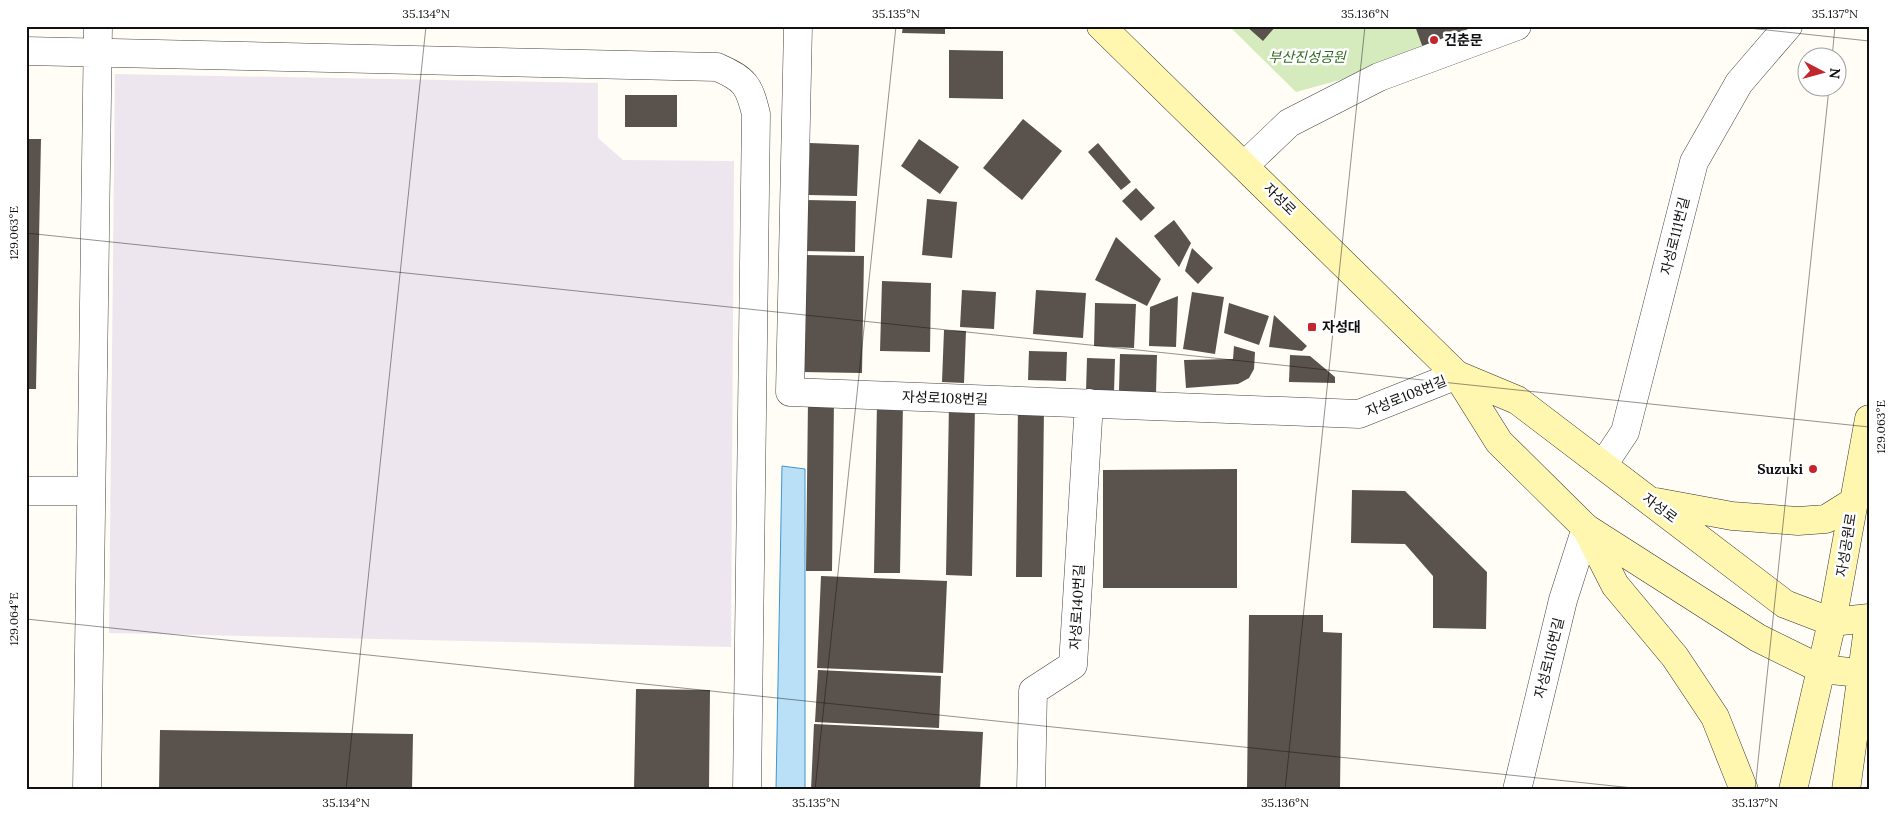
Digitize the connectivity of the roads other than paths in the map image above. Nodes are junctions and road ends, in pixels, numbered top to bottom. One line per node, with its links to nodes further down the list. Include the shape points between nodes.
1 (98, 26): 7 (street)
2 (798, 26): 10 (street, 자성로108번길, via 790,392)
3 (1101, 26): 8 (main road, 자성로)
4 (1517, 26): 8 (street, via 1379,76 1290,123)
5 (1788, 26): 12 (street, 자성로111번길, via 1739,83 1694,162 1625,432)
6 (26, 51): 7 (street)
7 (98, 53): 14 (street); 23 (street, via 717,67 738,76 751,91 756,114)
8 (1245, 165): 9 (main road, 자성로)
9 (1457, 374): 10 (street, 자성로108번길, via 1359,414); 12 (main road, 자성로, via 1517,400); 17 (main road, 자성로, via 1499,442)
10 (1088, 403): 24 (street, 자성로140번길, via 1073,665 1033,691)
11 (1869, 420): 16 (main road, 자성공원로)
12 (1603, 465): 15 (main road, 자성로)
13 (26, 491): 14 (street)
14 (92, 492): 22 (street)
15 (1651, 501): 16 (main road, via 1732,516 1798,521 1826,519); 19 (main road, 자성로, via 1785,604)
16 (1853, 502): 19 (main road, 자성공원로)
17 (1586, 528): 20 (main road, 자성로, via 1758,638); 25 (street, 자성로116번길, via 1563,600); 26 (main road, via 1615,585 1675,657 1715,716)
18 (1869, 620): 19 (main road, 자성로); 21 (main road, 자성로)
19 (1832, 622): 20 (main road, 자성공원로)
20 (1822, 669): 21 (main road, 자성로); 27 (main road)
21 (1865, 674): 28 (main road, 자성로)
22 (87, 790)
23 (747, 790)
24 (1031, 790)
25 (1517, 790)
26 (1744, 790)
27 (1792, 790)
28 (1846, 790)

